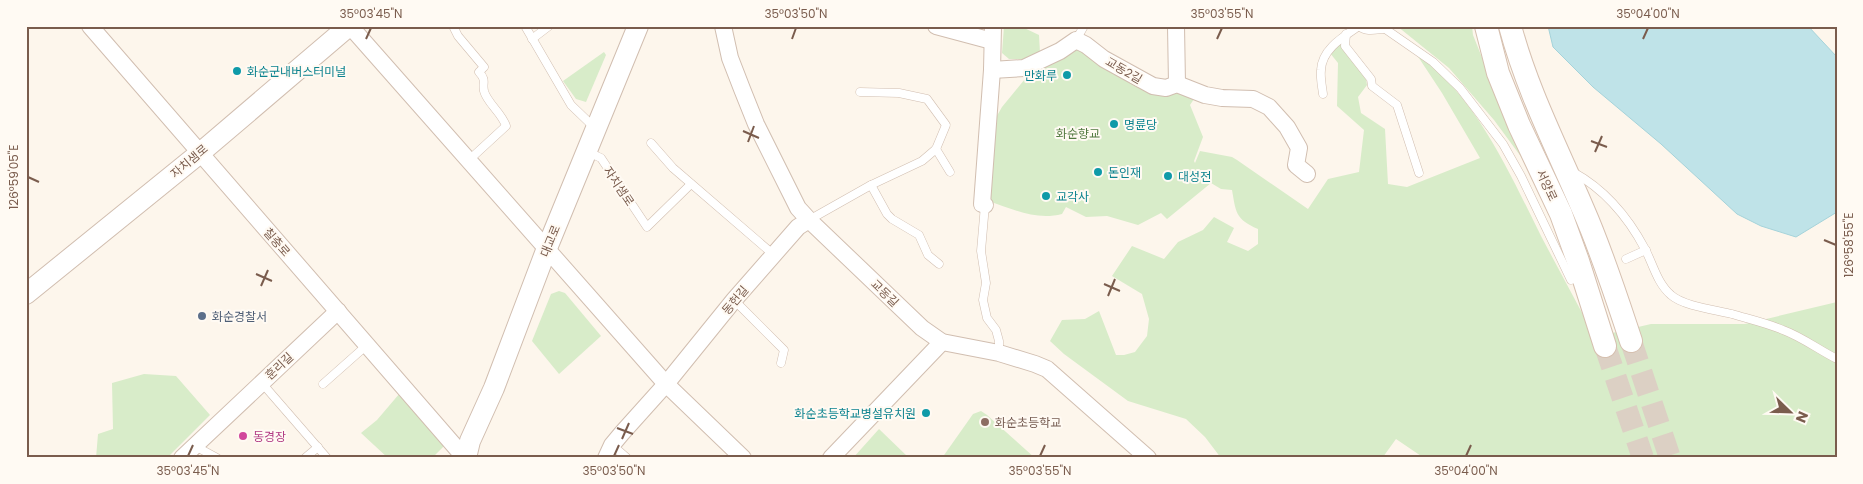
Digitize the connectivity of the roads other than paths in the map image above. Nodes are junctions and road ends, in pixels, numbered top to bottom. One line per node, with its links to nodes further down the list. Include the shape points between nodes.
1 (90, 26): 26 (street, 칠충로)
2 (349, 26): 26 (street, 자치샘로); 27 (street, 자치샘로)
3 (453, 26): 27 (lane, via 484,67 479,72 484,78 484,92 506,126)
4 (524, 26): 17 (lane)
5 (549, 26): 17 (lane)
6 (638, 26): 22 (street, 대교로)
7 (723, 26): 35 (street, 교동길, via 730,58 756,124 792,197)
8 (936, 26): 15 (street)
9 (1176, 26): 19 (street)
10 (1359, 26): 13 (lane, via 1373,31); 16 (lane)
11 (1486, 26): 48 (main road, 서양로, via 1498,73 1518,125 1561,214)
12 (1510, 26): 28 (main road, 서양로, via 1531,93)
13 (1382, 27): 41 (lane, via 1433,62 1460,88 1503,144 1571,280)
14 (1080, 33): 18 (street, 교동2길, via 1060,51 1024,68); 19 (street, 교동2길, via 1104,59 1153,86 1166,88)
15 (993, 34): 18 (street)
16 (1346, 34): 21 (lane, via 1324,55 1320,70); 30 (lane, via 1345,46 1371,79 1372,86 1397,104)
17 (532, 39): 22 (lane, via 571,105)
18 (992, 70): 34 (street, via 982,204)
19 (1177, 84): 31 (street, 교동2길, via 1205,95 1254,99 1269,108 1287,126 1300,148 1296,164)
20 (860, 92): 24 (lane, via 899,93 927,99 946,125)
21 (1323, 94)
22 (596, 128): 25 (street, 대교로)
23 (651, 143): 32 (lane)
24 (936, 149): 29 (lane); 33 (lane, via 922,161)
25 (586, 151): 32 (lane, 자치샘로, via 601,158 647,227); 36 (street, 대교로)
26 (200, 153): 42 (street, 자치샘로); 44 (street, 칠충로)
27 (469, 160): 36 (street, 자치샘로)
28 (1565, 168): 37 (lane, via 1608,196); 45 (main road, 서양로, via 1604,258)
29 (950, 172)
30 (1419, 173)
31 (1307, 174)
32 (691, 184): 38 (lane)
33 (871, 185): 35 (lane); 40 (lane, via 887,214 919,235 928,255)
34 (985, 205): 49 (lane, via 981,251 986,283 983,300 987,318 996,330)
35 (809, 220): 38 (street, 동헌길, via 798,227); 46 (street, 교동길, via 922,328)
36 (547, 248): 54 (street, 자치샘로); 62 (street, 대교로)
37 (1646, 250): 39 (lane); 50 (lane, via 1657,276 1671,296 1700,308 1784,330)
38 (774, 255): 43 (street, 동헌길)
39 (1626, 259)
40 (939, 264)
41 (1580, 276)
42 (26, 294)
43 (734, 300): 51 (lane, via 784,350); 54 (street, 동헌길)
44 (338, 311): 47 (street, 칠충로); 52 (street, 훈리길)
45 (1631, 341)
46 (942, 342): 49 (street, 교동길); 65 (street)
47 (367, 345): 53 (lane); 62 (street, 칠충로)
48 (1605, 346)
49 (999, 353): 66 (street, 교동길, via 1046,369)
50 (1837, 359)
51 (781, 363)
52 (261, 382): 55 (street); 56 (lane, 훈리길)
53 (323, 384)
54 (666, 384): 57 (street, 동헌길); 64 (street)
55 (195, 446): 58 (street); 59 (lane)
56 (318, 447): 60 (lane); 61 (lane, 훈리길)
57 (609, 452): 63 (lane)
58 (182, 458)
59 (217, 458)
60 (305, 458)
61 (327, 458)
62 (465, 458)
63 (627, 458)
64 (744, 458)
65 (832, 458)
66 (1148, 458)

